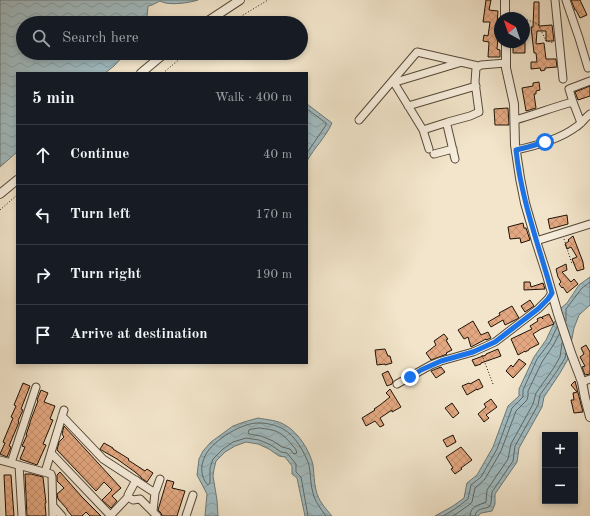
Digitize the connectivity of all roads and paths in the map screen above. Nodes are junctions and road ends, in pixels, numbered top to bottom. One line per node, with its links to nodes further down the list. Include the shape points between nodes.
1 (240, 0): 7 (street)
2 (268, 0): 8 (path)
3 (505, 0): 6 (street)
4 (555, 0): 10 (street)
5 (566, 0): 17 (street)
6 (505, 12)
7 (216, 16)
8 (242, 16)
9 (530, 21): 10 (path, via 538,24 546,41)
10 (560, 43): 20 (street)
11 (506, 48): 15 (street)
12 (157, 60): 18 (street)
13 (179, 60): 19 (path)
14 (462, 62): 16 (street); 21 (street); 21 (street, via 417,52)
15 (506, 63): 16 (street); 28 (street)
16 (478, 66): 23 (street)
17 (588, 68)
18 (142, 72)
19 (164, 72)
20 (563, 79)
21 (393, 81): 25 (street); 27 (street)
22 (590, 82): 24 (street, via 569,89)
23 (476, 86): 25 (street); 29 (street, via 479,112)
24 (573, 102): 28 (street); 30 (street)
25 (408, 106): 31 (street)
26 (590, 114): 30 (street)
27 (359, 120)
28 (515, 120): 33 (street)
29 (448, 122): 31 (street); 32 (street)
30 (581, 123): 33 (street, via 562,135)
31 (423, 130): 32 (street, via 432,151)
32 (453, 149): 34 (street)
33 (516, 150): 41 (street, via 524,198)
34 (455, 159)
35 (16, 181): 36 (street)
36 (0, 194)
37 (16, 197): 38 (path)
38 (0, 210)
39 (590, 224): 40 (street)
40 (562, 233): 41 (street); 42 (path)
41 (536, 241): 43 (street)
42 (572, 264)
43 (552, 293): 44 (street, via 541,306 511,330 495,342); 46 (street)
44 (479, 349): 47 (street, via 441,361); 48 (path)
45 (590, 379): 46 (street)
46 (582, 382): 50 (street)
47 (397, 384)
48 (493, 384)
49 (36, 387): 53 (street)
50 (590, 417)
51 (51, 453): 55 (street); 57 (street, via 63,413 103,459); 66 (street)
52 (0, 460): 53 (street)
53 (11, 463): 54 (street)
54 (19, 465): 55 (street); 63 (street)
55 (45, 472): 61 (street, via 52,475)
56 (160, 479): 58 (street)
57 (136, 480): 58 (street); 60 (street)
58 (156, 493): 62 (street)
59 (193, 495): 67 (street)
60 (128, 497): 62 (street, via 133,500 140,499); 66 (street)
61 (53, 506): 64 (street); 65 (street)
62 (155, 514)
63 (22, 516)
64 (53, 516)
65 (62, 516)
66 (110, 516)
67 (186, 516)

